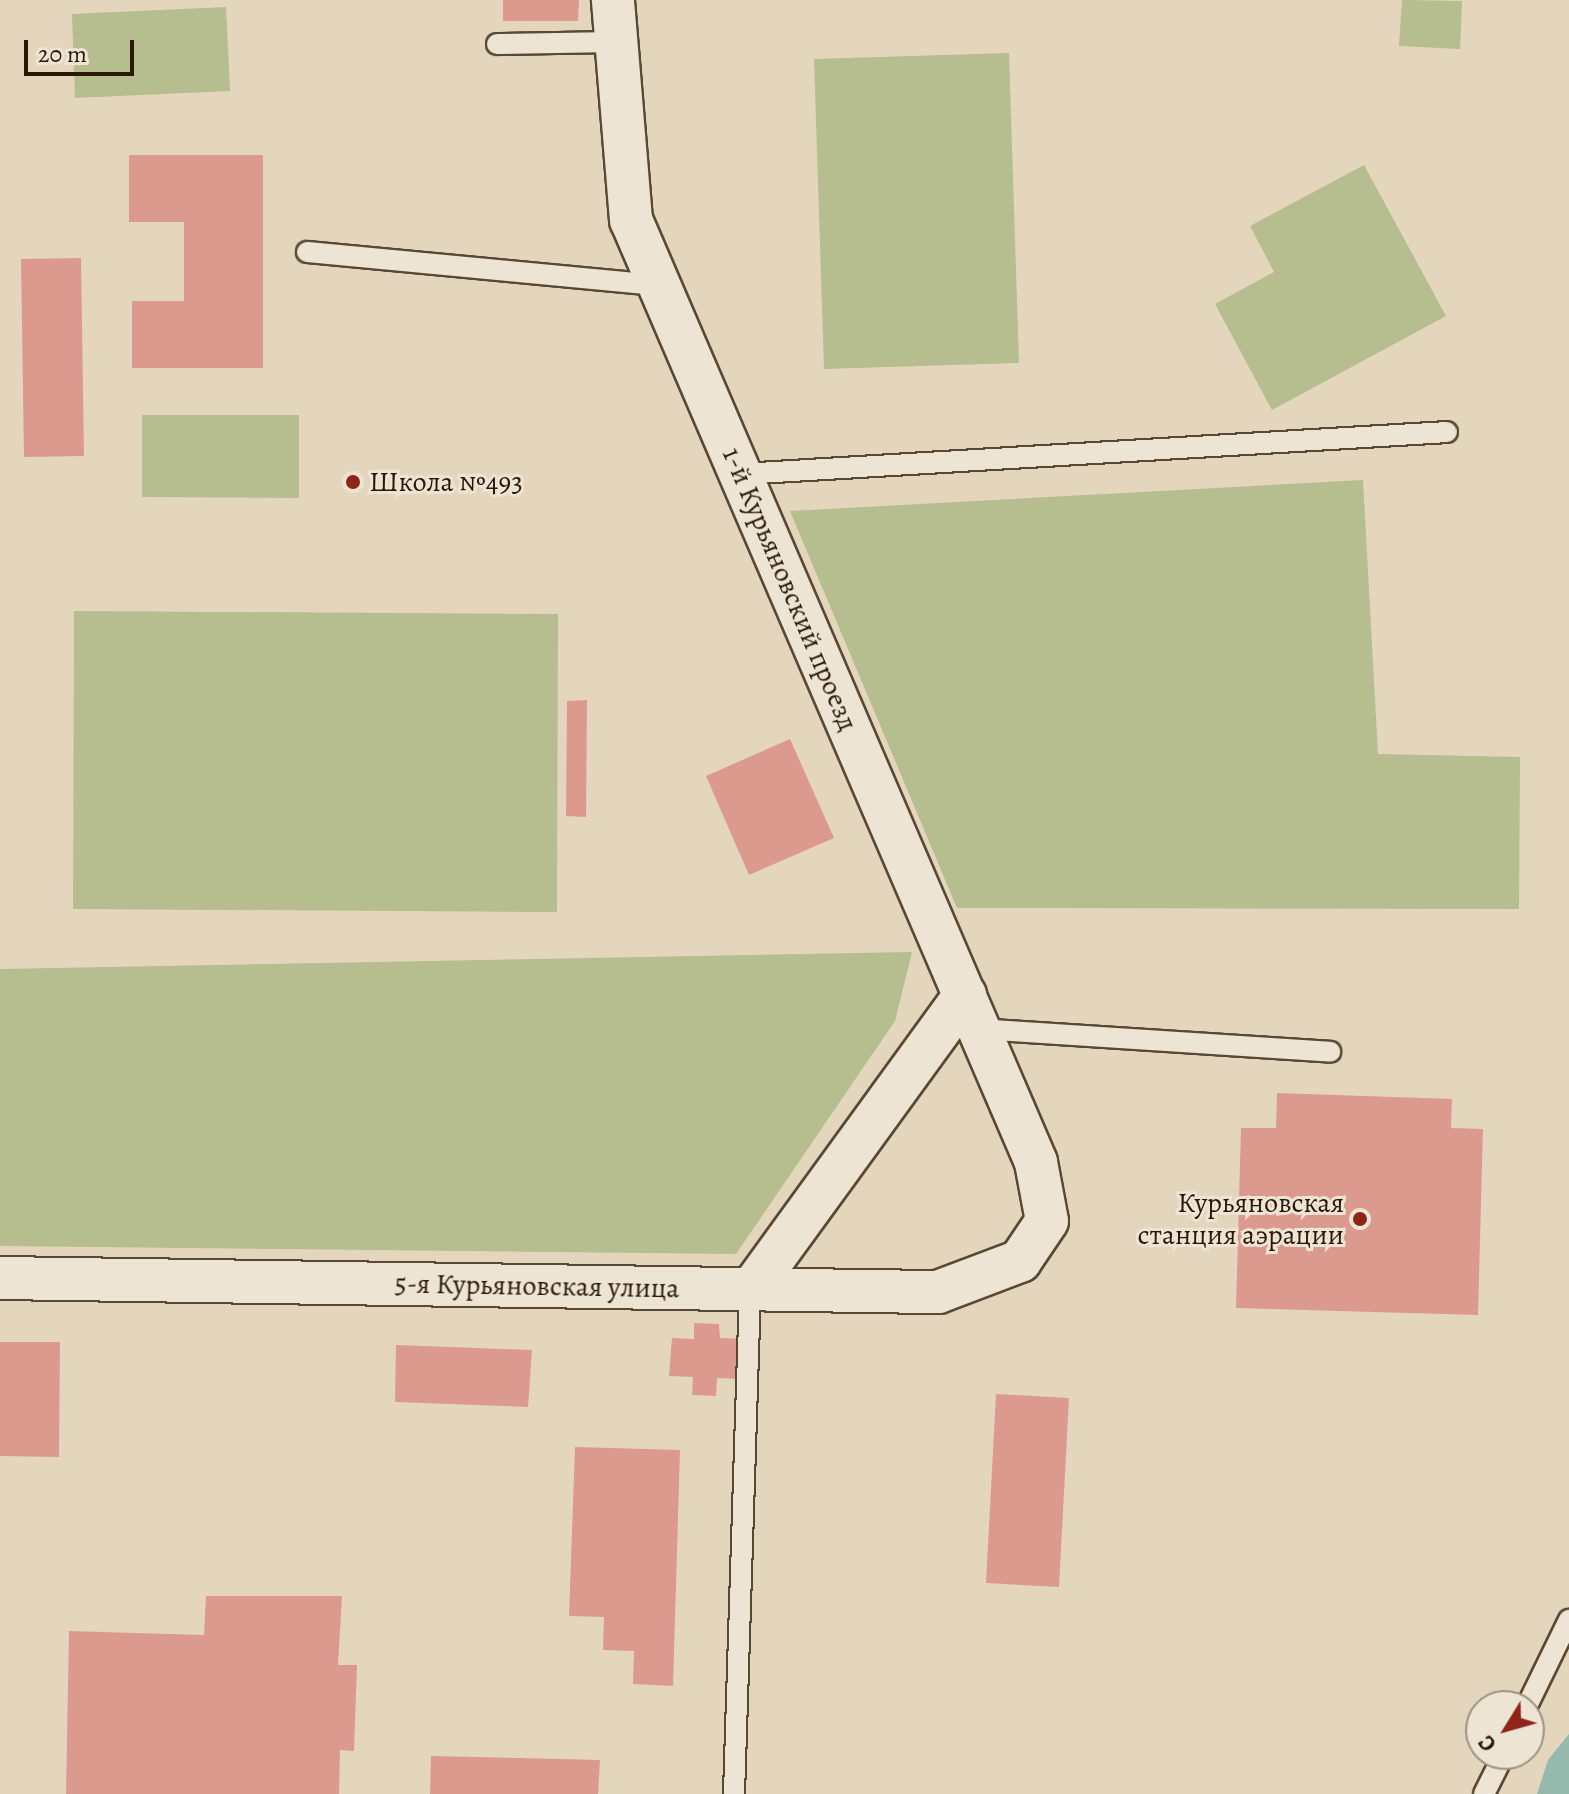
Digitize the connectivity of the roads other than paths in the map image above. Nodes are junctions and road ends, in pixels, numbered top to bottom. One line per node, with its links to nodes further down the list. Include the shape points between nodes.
1 (613, 0): 2 (street, 1-й Курьяновский проезд)
2 (617, 42): 3 (lane); 5 (street, 1-й Курьяновский проезд, via 631,220)
3 (497, 44)
4 (307, 252): 5 (lane)
5 (659, 285): 7 (street, 1-й Курьяновский проезд)
6 (1447, 432): 7 (lane)
7 (741, 474): 8 (street, 1-й Курьяновский проезд)
8 (972, 1012): 9 (lane); 10 (street, 1-й Курьяновский проезд, via 1036,1162); 12 (street)
9 (1330, 1052)
10 (1047, 1221): 12 (street, 5-я Курьяновская улица, via 1020,1261 938,1292)
11 (0, 1278): 12 (street, 5-я Курьяновская улица)
12 (750, 1291): 16 (lane)
13 (1569, 1620): 14 (lane)
14 (1535, 1690)
15 (1496, 1770): 17 (lane)
16 (734, 1794)
17 (1484, 1794)

